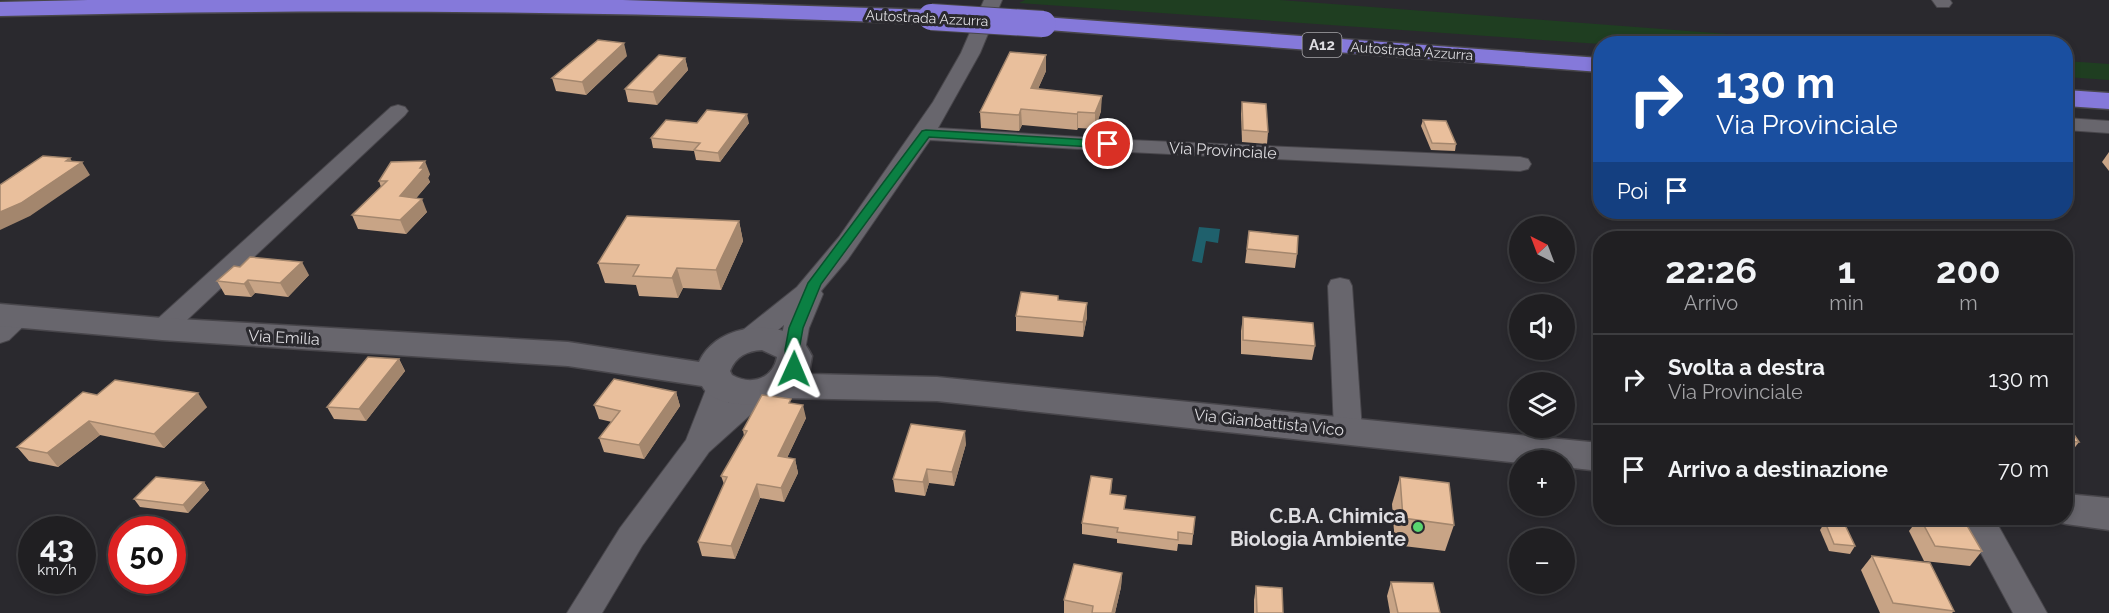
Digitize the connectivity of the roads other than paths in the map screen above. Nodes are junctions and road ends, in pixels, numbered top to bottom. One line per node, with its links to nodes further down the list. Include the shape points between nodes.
1 (779, 0): 4 (highway, Autostrada Azzurra / A12)
2 (993, 0): 15 (street, via 965,66)
3 (0, 9): 4 (highway, Autostrada Azzurra / A12, via 214,3 482,3)
4 (935, 12): 5 (highway, Autostrada Azzurra / A12, bridge)
5 (1043, 18): 6 (highway, Autostrada Azzurra / A12); 7 (highway, Autostrada Azzurra / A12)
6 (1593, 54)
7 (1593, 64)
8 (2073, 86): 9 (highway)
9 (2109, 89)
10 (2073, 98): 11 (highway)
11 (2109, 101)
12 (398, 111): 20 (street)
13 (2073, 124): 14 (street)
14 (2109, 126)
15 (926, 133): 16 (street, Via Provinciale); 17 (street)
16 (1520, 164)
17 (815, 283): 21 (street); 22 (street)
18 (1340, 286): 23 (street)
19 (7, 322): 20 (main road, Via Emilia)
20 (162, 329): 21 (main road, Via Emilia)
21 (727, 362): 22 (main road, Via Emilia, via 740,393); 22 (main road, Via Emilia, via 774,340); 24 (street)
22 (780, 373): 23 (main road, Via Gianbattista Vico); 24 (street)
23 (1348, 430): 25 (main road, Via Gianbattista Vico)
24 (699, 444): 29 (street, via 631,537)
25 (1593, 456)
26 (2073, 510): 27 (main road)
27 (2109, 514)
28 (1982, 525): 30 (street)
29 (584, 613)
30 (2030, 613)

